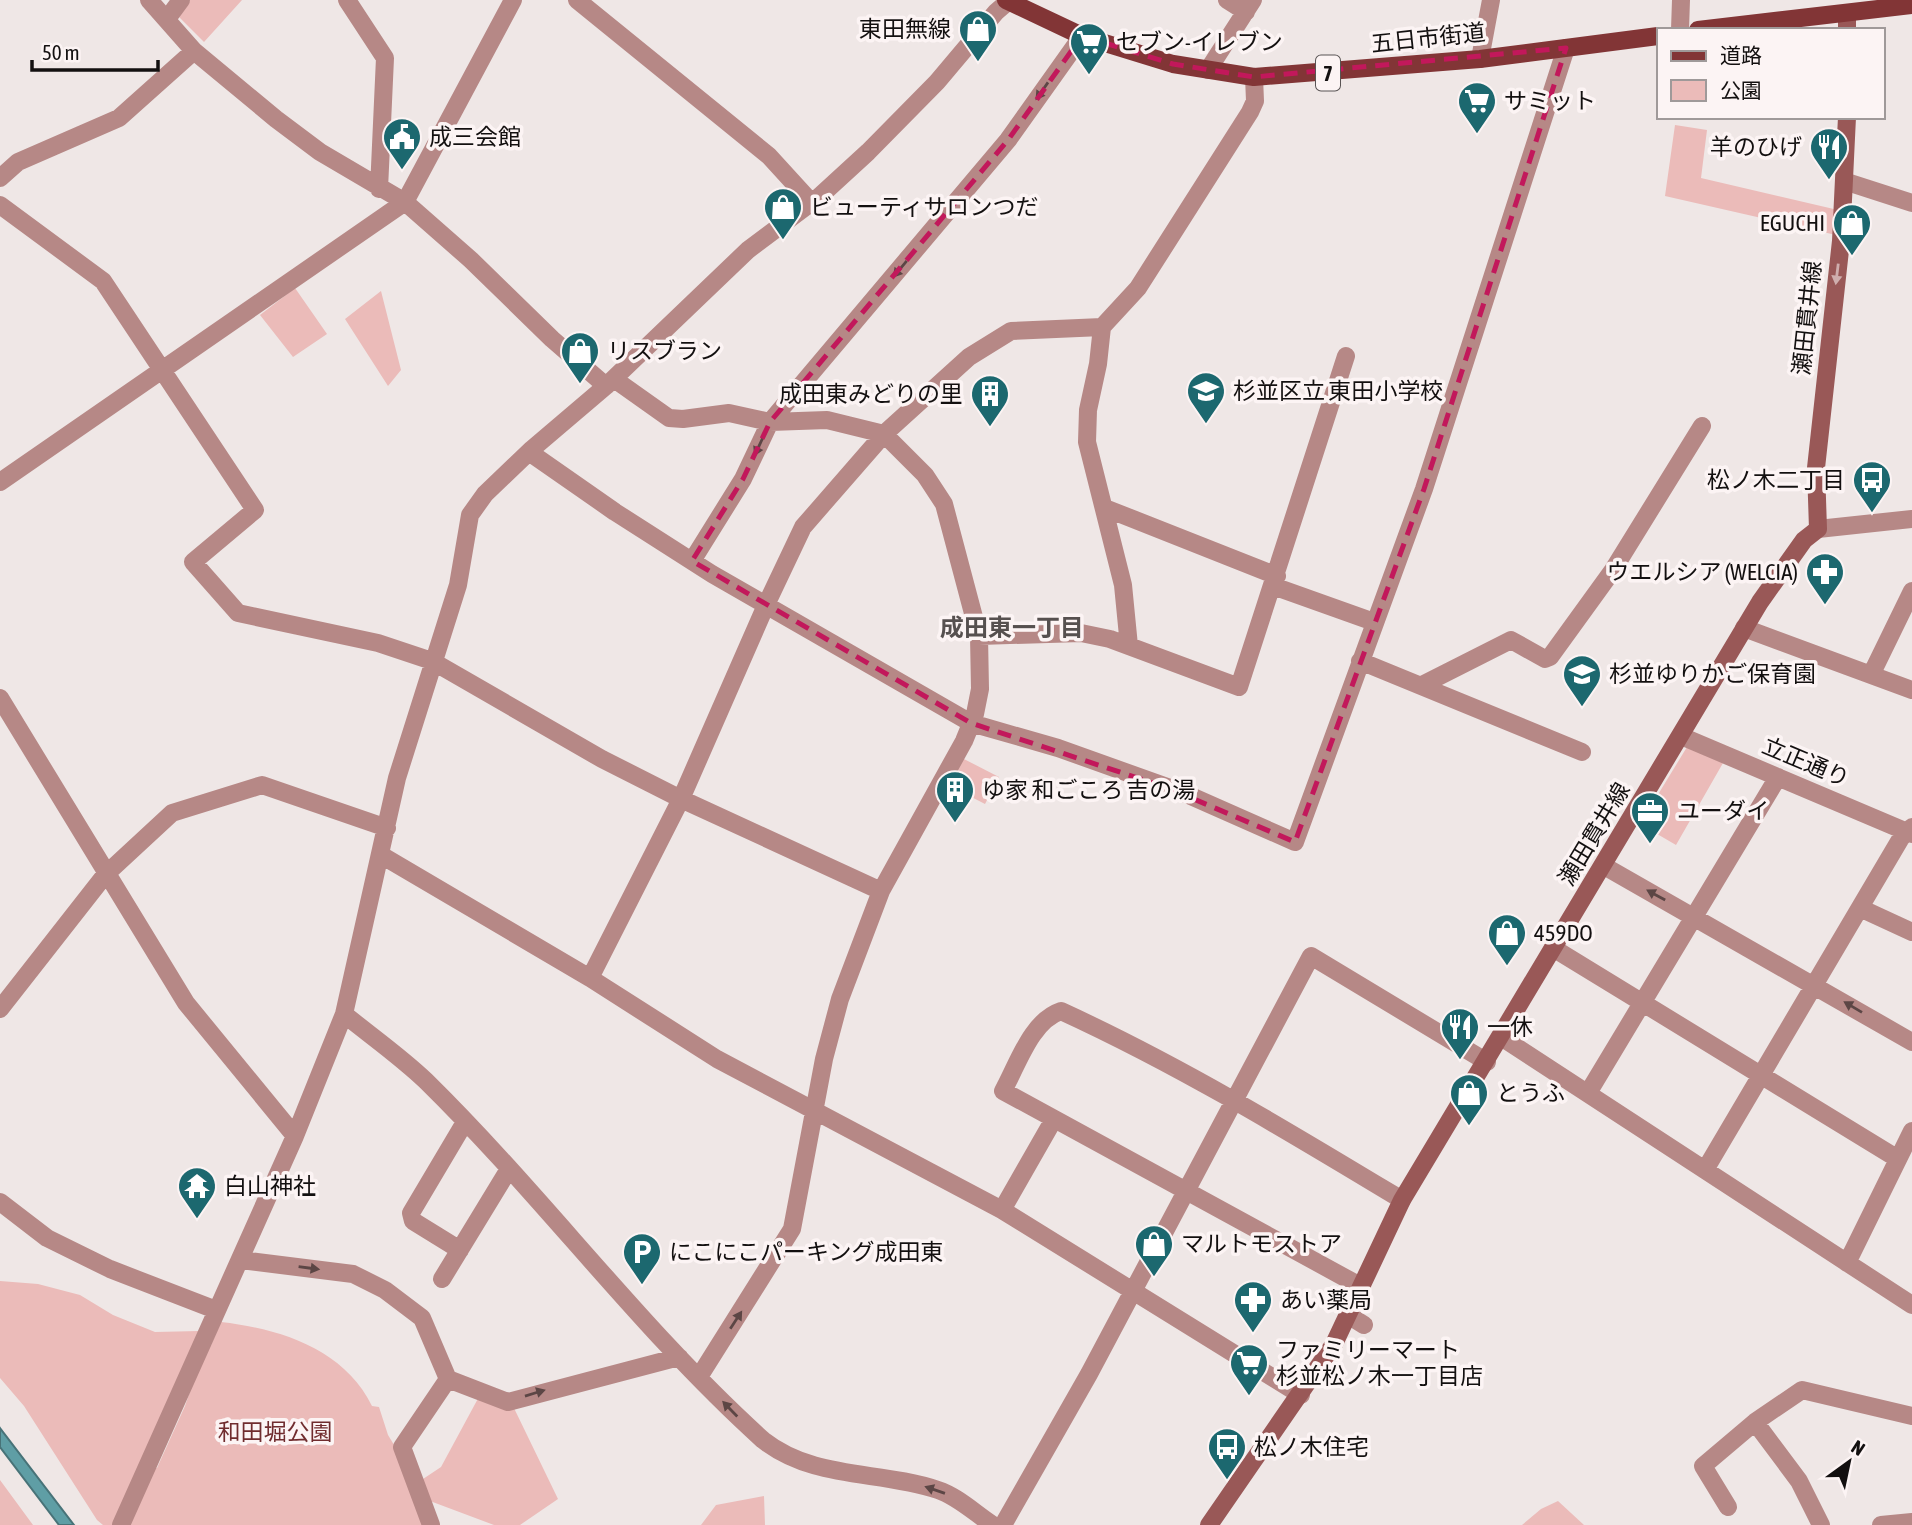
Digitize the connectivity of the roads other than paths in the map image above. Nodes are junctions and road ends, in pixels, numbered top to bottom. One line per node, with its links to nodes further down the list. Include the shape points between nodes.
1 (149, 0): 12 (street)
2 (181, 0): 12 (street)
3 (347, 0): 26 (street, via 385,58)
4 (513, 0): 27 (street)
5 (577, 0): 28 (street, via 769,156)
6 (1008, 0): 16 (main road, 五日市街道 / 7); 28 (street, via 928,91)
7 (1227, 0): 11 (street)
8 (1491, 0): 20 (street)
9 (1681, 0): 14 (street)
10 (1901, 4): 13 (main road)
11 (1249, 6): 21 (street)
12 (167, 19): 19 (street)
13 (1847, 21): 15 (main road)
14 (1680, 28)
15 (1731, 28)
16 (1082, 36): 21 (main road, 五日市街道 / 7); 35 (street, one-way to 35, via 1008,140)
17 (1657, 36): 18 (main road, 五日市街道 / 7)
18 (1566, 48): 20 (main road, 五日市街道 / 7); 47 (street, via 1424,489)
19 (194, 51): 24 (street, via 118,118 18,162); 26 (street, via 298,136)
20 (1480, 58): 22 (main road, 五日市街道 / 7)
21 (1208, 70): 22 (main road, 五日市街道 / 7)
22 (1254, 77): 31 (street, via 1255,102 1250,112 1138,288)
23 (1847, 119): 25 (main road, 瀬田貫井線)
24 (0, 178)
25 (1844, 181): 29 (street); 42 (main road, 瀬田貫井線, one-way to 42, via 1817,461)
26 (379, 189): 27 (street)
27 (405, 202): 33 (street); 34 (street)
28 (811, 202): 34 (street, via 748,250)
29 (1912, 203)
30 (0, 205): 33 (street, via 103,281)
31 (1102, 327): 37 (street, via 1011,331 969,357); 40 (street, via 1087,442)
32 (1346, 356): 44 (street)
33 (162, 372): 39 (street); 51 (street, via 254,510 193,562 238,613 378,643)
34 (610, 383): 35 (street, via 669,418 729,413); 38 (street)
35 (770, 422): 37 (street, via 827,420); 43 (street, one-way to 43, via 743,479)
36 (1702, 426): 54 (street, via 1613,570 1550,657 1545,659 1511,640)
37 (884, 434): 46 (street, via 803,527); 49 (street, via 925,475 944,504)
38 (529, 452): 43 (street); 51 (street, via 470,515 458,585)
39 (0, 482)
40 (1105, 508): 44 (street); 50 (street, via 1123,585)
41 (1912, 519): 42 (street)
42 (1818, 529): 48 (main road, 瀬田貫井線, via 1776,577)
43 (692, 561): 46 (street)
44 (1275, 581): 47 (street); 50 (street, via 1239,687)
45 (1912, 591): 53 (street)
46 (766, 605): 57 (street); 61 (street)
47 (1374, 622): 52 (street)
48 (1744, 628): 53 (street); 58 (main road, 瀬田貫井線)
49 (978, 636): 50 (street, via 1081,633); 57 (street, via 980,689)
50 (1129, 646)
51 (432, 661): 61 (street); 62 (street)
52 (1360, 661): 54 (street); 57 (street, via 1295,842 1184,793)
53 (1872, 673): 55 (street)
54 (1422, 685): 59 (street)
55 (1912, 690)
56 (0, 698): 66 (street)
57 (971, 723): 67 (street)
58 (1681, 736): 60 (street, 立正通り); 65 (main road, 瀬田貫井線)
59 (1582, 752)
60 (1778, 777): 63 (street, 立正通り); 69 (street)
61 (681, 800): 67 (street); 72 (street)
62 (387, 828): 64 (street); 66 (street, via 262,785 172,813)
63 (1911, 831): 68 (street, via 1902,838)
64 (381, 855): 72 (street); 76 (street)
65 (1604, 866): 69 (street, one-way to 65); 71 (main road, 瀬田貫井線)
66 (105, 875): 75 (street); 87 (street, via 186,1003)
67 (881, 891): 83 (street, via 840,999)
68 (1860, 908): 70 (street); 73 (street)
69 (1695, 916): 73 (street); 74 (street)
70 (1912, 932)
71 (1553, 948): 74 (street); 77 (main road, 瀬田貫井線)
72 (590, 978): 83 (street, via 680,1037)
73 (1816, 985): 78 (street, one-way to 73); 80 (street)
74 (1642, 1003): 80 (street); 81 (street)
75 (0, 1009)
76 (344, 1014): 85 (street, via 424,1080); 87 (street)
77 (1501, 1037): 79 (main road, 瀬田貫井線); 81 (street)
78 (1912, 1042)
79 (1486, 1062): 82 (street, via 1311,956); 92 (main road, 瀬田貫井線)
80 (1763, 1076): 88 (street); 90 (street)
81 (1588, 1093): 90 (street)
82 (1236, 1101): 84 (street, via 1061,1011 1039,1025 1003,1091); 91 (street); 92 (street)
83 (815, 1112): 94 (street); 106 (street, one-way to 83, via 792,1229)
84 (1054, 1119): 91 (street); 94 (street)
85 (465, 1122): 89 (street); 95 (street, via 411,1213 413,1221)
86 (1912, 1131): 88 (street)
87 (295, 1136): 96 (street)
88 (1904, 1156): 97 (street)
89 (509, 1170): 95 (street); 105 (street)
90 (1705, 1170): 97 (street)
91 (1186, 1192): 99 (street); 100 (street)
92 (1402, 1200): 99 (main road, 瀬田貫井線)
93 (0, 1202): 102 (street, via 47,1238 110,1269)
94 (1002, 1210): 100 (street)
95 (460, 1250): 98 (street)
96 (241, 1260): 102 (street); 107 (street, one-way to 107, via 353,1274 384,1290 422,1318)
97 (1847, 1263): 101 (street)
98 (442, 1279)
99 (1362, 1287): 103 (main road, 瀬田貫井線)
100 (1133, 1291): 108 (street); 116 (street)
101 (1912, 1305)
102 (216, 1310): 113 (street)
103 (1348, 1315): 104 (street); 108 (main road, 瀬田貫井線)
104 (1364, 1325)
105 (679, 1357): 106 (street); 107 (street, one-way to 105, via 508,1402)
106 (699, 1377): 115 (street, one-way to 106, via 941,1490 879,1475 809,1466 783,1456)
107 (448, 1379): 114 (street, via 402,1447)
108 (1301, 1395): 117 (main road, 瀬田貫井線)
109 (1912, 1416): 110 (street, via 1802,1390)
110 (1755, 1422): 111 (street, via 1703,1466); 118 (street, via 1799,1481)
111 (1728, 1507)
112 (1912, 1522): 119 (street)
113 (121, 1525)
114 (431, 1525)
115 (993, 1525)
116 (1003, 1525)
117 (1209, 1525)
118 (1821, 1525)
119 (1881, 1525)

